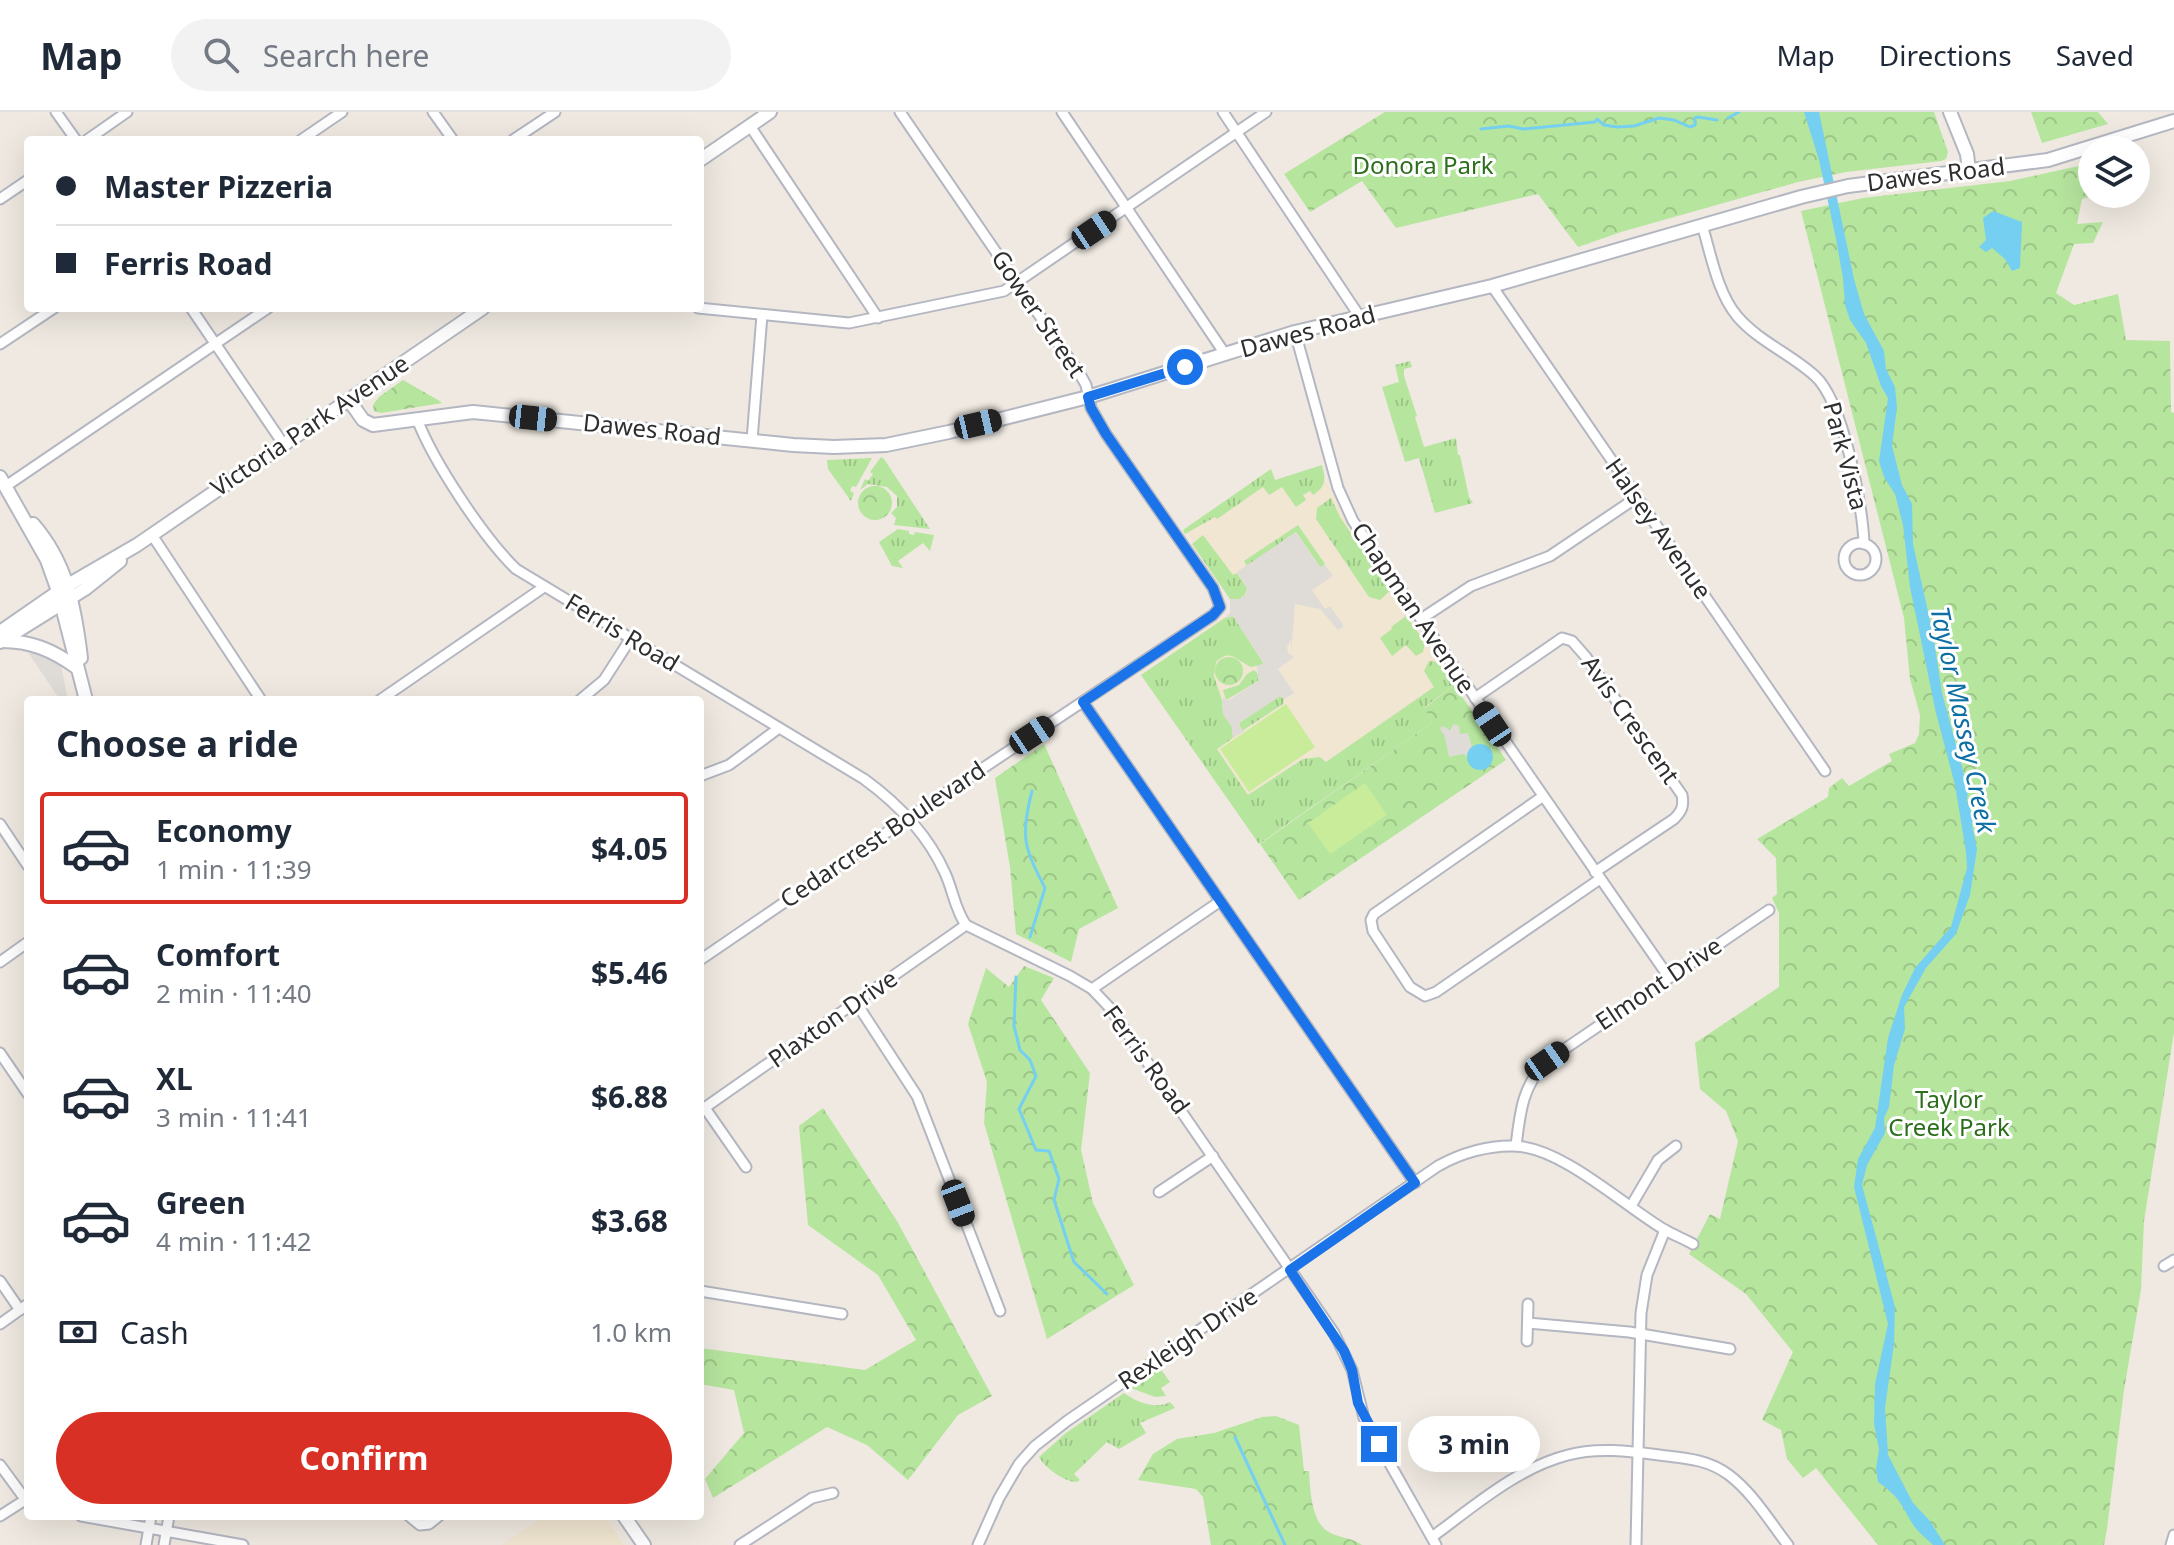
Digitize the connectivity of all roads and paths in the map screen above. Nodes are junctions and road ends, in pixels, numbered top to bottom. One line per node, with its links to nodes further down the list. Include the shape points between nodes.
1 (56, 112): 15 (street)
2 (127, 112): 16 (street)
3 (342, 112): 17 (street)
4 (433, 112): 18 (street)
5 (555, 112): 19 (street)
6 (770, 112): 13 (street)
7 (900, 112): 26 (street, Gower Street)
8 (1062, 112): 24 (street)
9 (1223, 112): 14 (street)
10 (1266, 112): 14 (street)
11 (1950, 112): 21 (street)
12 (2174, 121): 21 (street, Dawes Road, via 2048,160)
13 (750, 126): 20 (street); 35 (street)
14 (1236, 132): 24 (street); 34 (street)
15 (73, 136)
16 (93, 136)
17 (307, 136)
18 (450, 136)
19 (519, 136)
20 (704, 157)
21 (1969, 171): 25 (street, Dawes Road, via 1848,186)
22 (24, 183): 23 (street)
23 (0, 199)
24 (1126, 208): 26 (street); 39 (street)
25 (1702, 225): 27 (street, Dawes Road); 48 (street, Park Vista, via 1722,290 1736,315 1818,378 1831,397 1844,434)
26 (1017, 282): 35 (street, via 997,293); 40 (street, Gower Street, via 1081,376)
27 (1492, 286): 34 (street, Dawes Road); 46 (street, Halsey Avenue)
28 (704, 309): 33 (street)
29 (48, 312): 38 (street)
30 (194, 312): 37 (street)
31 (262, 312): 37 (street)
32 (477, 312): 41 (street, Victoria Park Avenue)
33 (762, 315): 35 (street, via 849,323); 43 (street)
34 (1360, 317): 36 (street, Dawes Road)
35 (878, 318)
36 (1295, 332): 39 (street, Dawes Road); 52 (street, Chapman Avenue, via 1345,506)
37 (216, 343): 44 (street); 45 (street)
38 (0, 344)
39 (1225, 354): 40 (street, Dawes Road)
40 (1088, 397): 43 (street, Dawes Road, via 886,445); 51 (street, Gower Street, via 1106,434)
41 (349, 400): 42 (street, Dawes Road, via 371,424); 44 (street, Victoria Park Avenue)
42 (417, 419): 43 (street, Dawes Road, via 473,412); 49 (street, Ferris Road, via 427,444 493,544 516,569)
43 (752, 440)
44 (284, 445): 47 (street, Victoria Park Avenue)
45 (3, 482): 50 (street)
46 (1636, 498): 52 (street, via 1550,556 1471,586); 63 (street, Halsey Avenue)
47 (152, 535): 50 (street, Victoria Park Avenue, via 107,572); 57 (street)
48 (1864, 544)
49 (544, 587): 53 (street, Ferris Road); 58 (street)
50 (65, 595): 54 (street, Victoria Park Avenue); 55 (street)
51 (1219, 601): 61 (street, Cedarcrest Boulevard, via 1217,612)
52 (1421, 619): 60 (street, Chapman Avenue)
53 (631, 638): 59 (street, via 604,680); 62 (street, Ferris Road)
54 (1, 639): 55 (street, via 49,649)
55 (78, 672): 56 (street)
56 (85, 696)
57 (258, 696)
58 (386, 696)
59 (585, 696)
60 (1475, 698): 65 (street, Chapman Avenue); 69 (street, Avis Crescent, via 1562,638 1572,641 1682,795 1684,804 1674,819)
61 (1083, 702): 66 (street, Cedarcrest Boulevard); 70 (street)
62 (779, 728): 64 (street, via 729,765); 66 (street, Ferris Road, via 864,779)
63 (1825, 771)
64 (704, 774)
65 (1542, 797): 69 (street, Chapman Avenue); 69 (street, via 1374,914 1373,931 1410,987 1425,996 1436,992)
66 (908, 818): 72 (street, Ferris Road, via 937,858); 74 (street, Cedarcrest Boulevard)
67 (0, 824): 68 (street)
68 (24, 860)
69 (1598, 876): 76 (street, Chapman Avenue)
70 (1219, 902): 77 (street); 87 (street)
71 (1769, 910): 76 (street, Elmont Drive)
72 (966, 925): 77 (street, Ferris Road); 78 (street, Plaxton Drive)
73 (24, 945): 75 (street)
74 (704, 957)
75 (0, 962)
76 (1668, 976): 83 (street, Elmont Drive, via 1541,1067 1520,1107)
77 (1092, 989): 85 (street, Ferris Road, via 1131,1036)
78 (857, 1004): 81 (street, Plaxton Drive); 99 (street, via 917,1096)
79 (0, 1053): 80 (street)
80 (24, 1088)
81 (704, 1108)
82 (704, 1110): 86 (street)
83 (1516, 1146): 87 (street, Rexleigh Drive, via 1468,1152); 89 (street, Rexleigh Drive, via 1553,1157)
84 (1676, 1146): 89 (street, via 1658,1160)
85 (1213, 1156): 88 (street); 94 (street, Ferris Road)
86 (746, 1167)
87 (1415, 1183): 94 (street, Rexleigh Drive)
88 (1159, 1192)
89 (1631, 1206): 90 (street, Rexleigh Drive)
90 (1665, 1230): 91 (street, Rexleigh Drive); 103 (street, via 1643,1293)
91 (1693, 1244)
92 (2174, 1260): 93 (street)
93 (2164, 1266)
94 (1290, 1270): 121 (street, Ferris Road, via 1344,1351 1364,1418); 127 (street, Rexleigh Drive, via 1035,1446 1009,1480)
95 (0, 1281): 98 (street)
96 (704, 1292): 100 (street)
97 (1528, 1304): 101 (street)
98 (24, 1307): 102 (street)
99 (1000, 1311)
100 (842, 1314)
101 (1528, 1323): 103 (street); 104 (street)
102 (0, 1324)
103 (1640, 1333): 105 (street); 106 (street)
104 (1527, 1341)
105 (1730, 1349)
106 (1637, 1452): 121 (street, via 1570,1454 1549,1461); 128 (street); 129 (street, via 1701,1460 1729,1475)
107 (0, 1465): 109 (street)
108 (833, 1493): 126 (street, via 812,1498)
109 (24, 1499)
110 (24, 1503): 111 (street)
111 (0, 1516)
112 (104, 1520): 118 (street)
113 (150, 1520): 118 (street)
114 (168, 1520): 119 (street)
115 (414, 1520): 116 (street, via 420,1525)
116 (434, 1520)
117 (627, 1520): 125 (street)
118 (149, 1528): 119 (street); 122 (street)
119 (167, 1531): 123 (street); 124 (street)
120 (2174, 1535): 130 (street)
121 (1434, 1541)
122 (146, 1545)
123 (164, 1545)
124 (243, 1545)
125 (644, 1545)
126 (740, 1545)
127 (978, 1545)
128 (1636, 1545)
129 (1788, 1545)
130 (2171, 1545)

